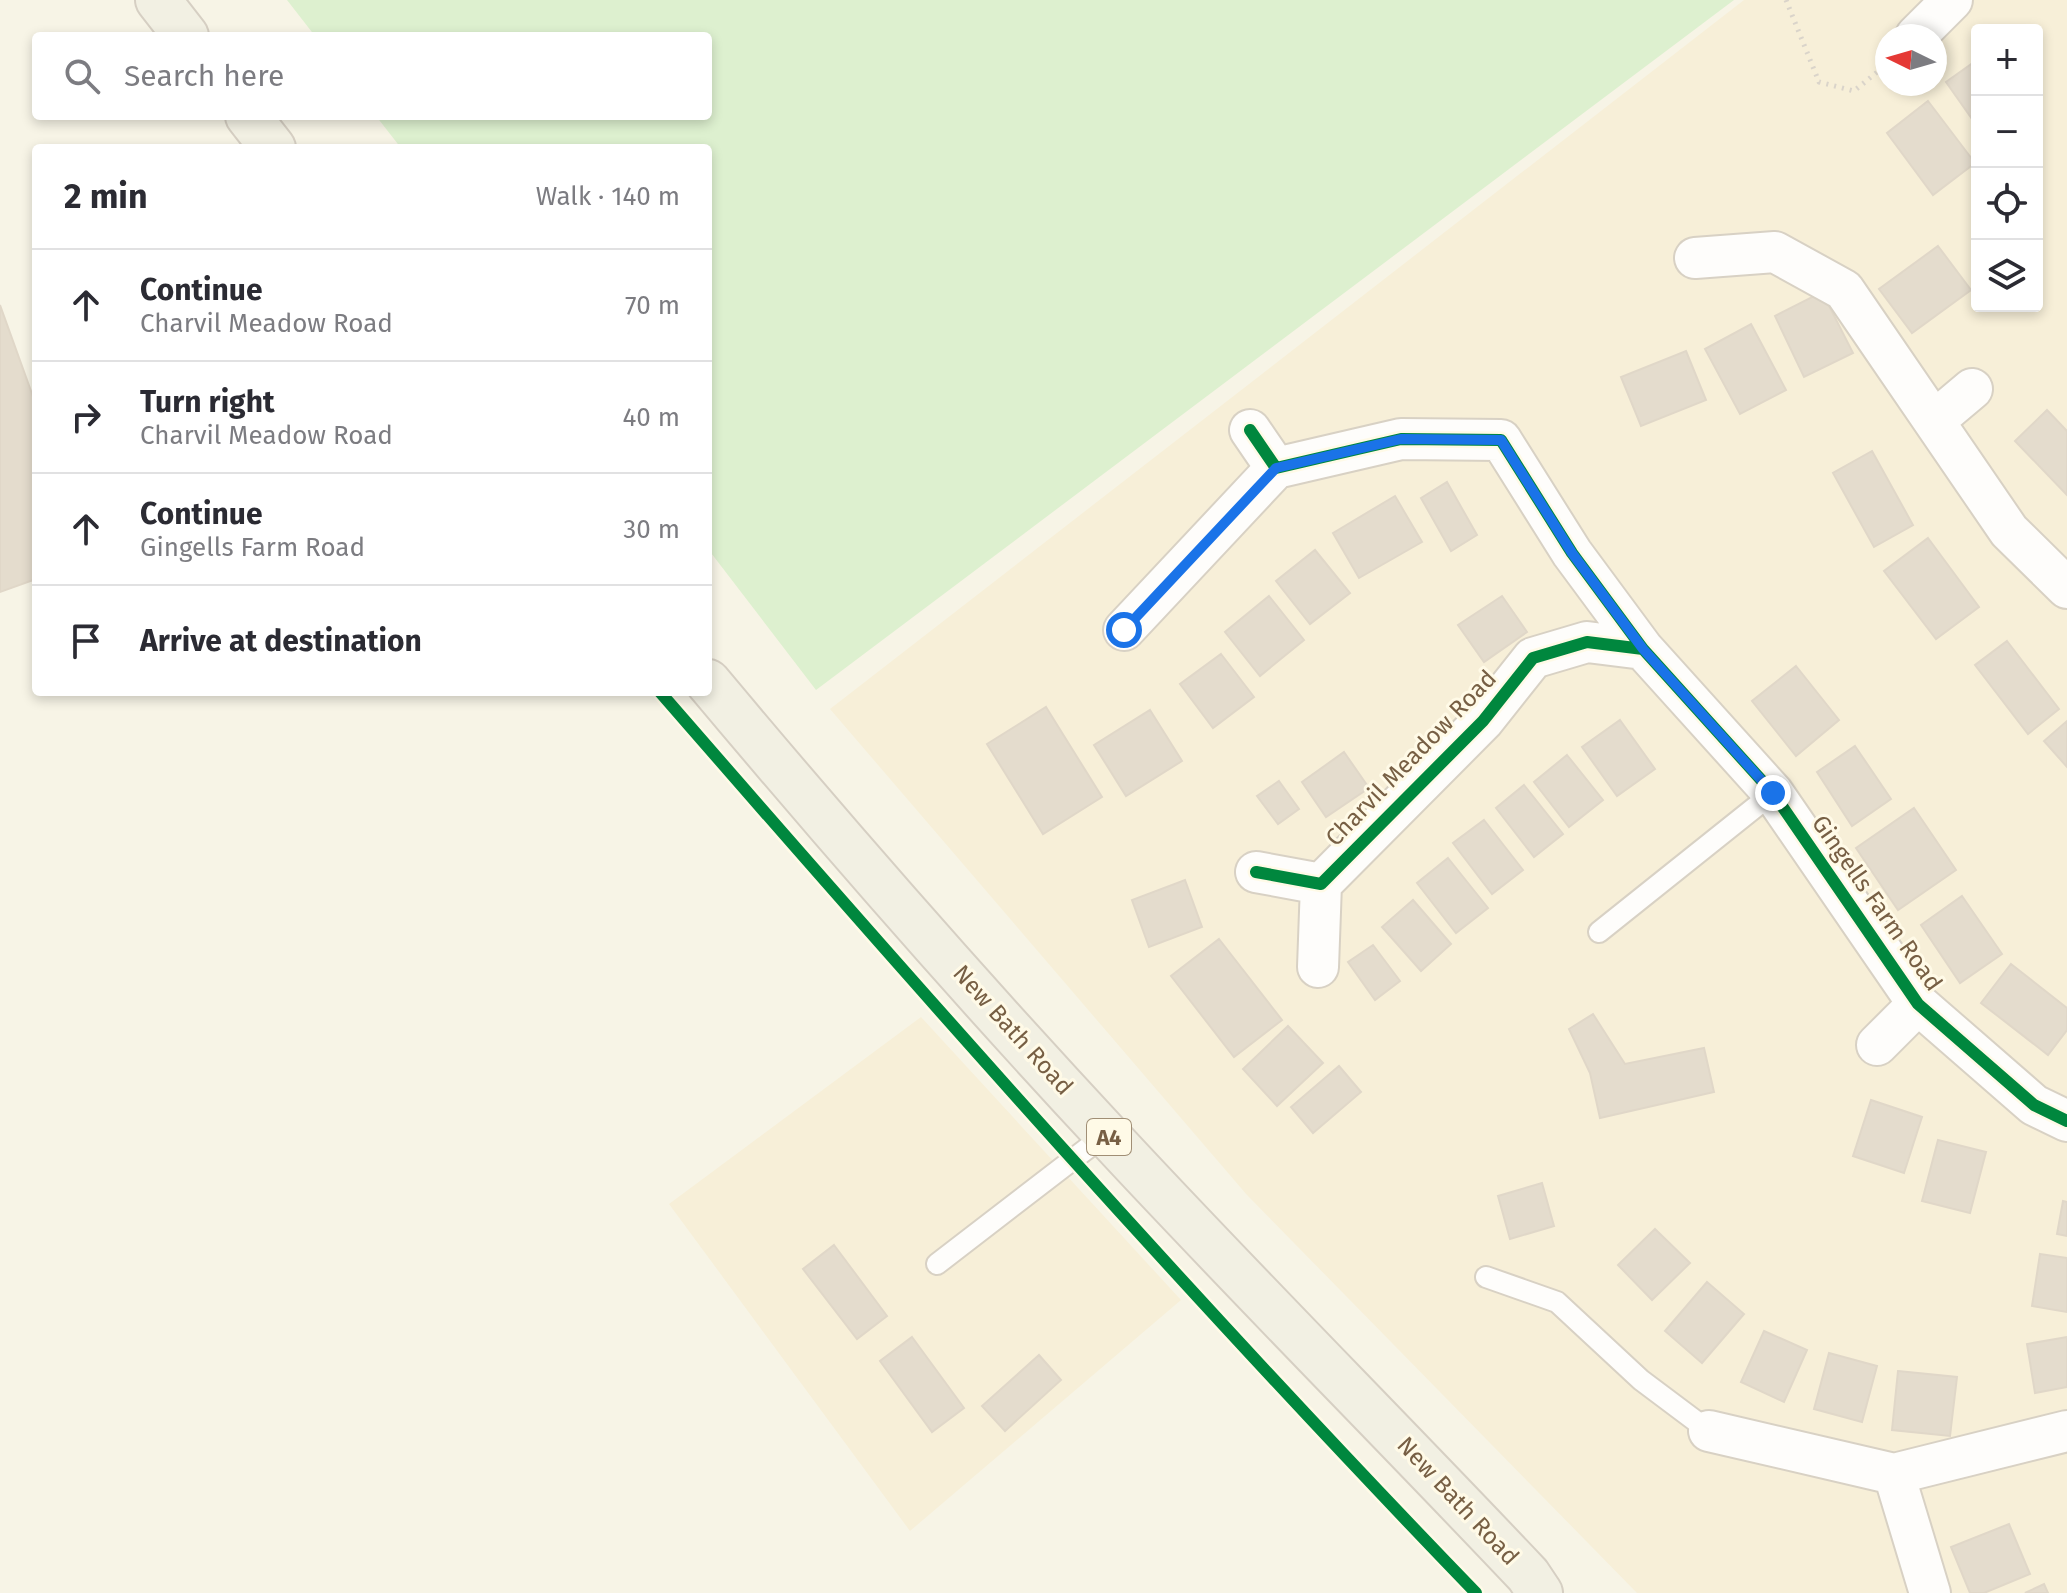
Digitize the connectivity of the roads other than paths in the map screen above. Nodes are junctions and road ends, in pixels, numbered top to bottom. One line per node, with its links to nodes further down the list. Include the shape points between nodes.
1 (158, 0): 4 (main road)
2 (1952, 0): 3 (street)
3 (1928, 24)
4 (183, 32)
5 (251, 120): 6 (main road)
6 (270, 144)
7 (1695, 258): 9 (street, via 1775,252 1844,290)
8 (1972, 389): 9 (street)
9 (1934, 421): 12 (street, via 2009,531)
10 (1250, 430): 11 (street)
11 (1276, 468): 13 (street); 14 (street, via 1401,439 1501,440 1572,553)
12 (2067, 588)
13 (1124, 630)
14 (1643, 649): 16 (street, Gingells Farm Road); 18 (street, Charvil Meadow Road, via 1587,642 1533,658 1483,721)
15 (712, 687): 24 (main road, New Bath Road / A4)
16 (1773, 793): 19 (lane); 21 (street, Gingells Farm Road)
17 (1256, 872): 18 (street)
18 (1321, 884): 20 (street)
19 (1599, 932)
20 (1318, 967)
21 (1918, 1004): 22 (street, Gingells Farm Road); 23 (street, Gingells Farm Road, via 2034,1105)
22 (1877, 1045)
23 (2067, 1121)
24 (1106, 1134): 25 (lane); 30 (main road, New Bath Road / A4)
25 (937, 1264)
26 (1486, 1277): 27 (lane, via 1557,1302 1641,1380)
27 (1709, 1431): 29 (street)
28 (2067, 1431): 29 (street)
29 (1894, 1474): 31 (street)
30 (1545, 1587)
31 (1930, 1593)

